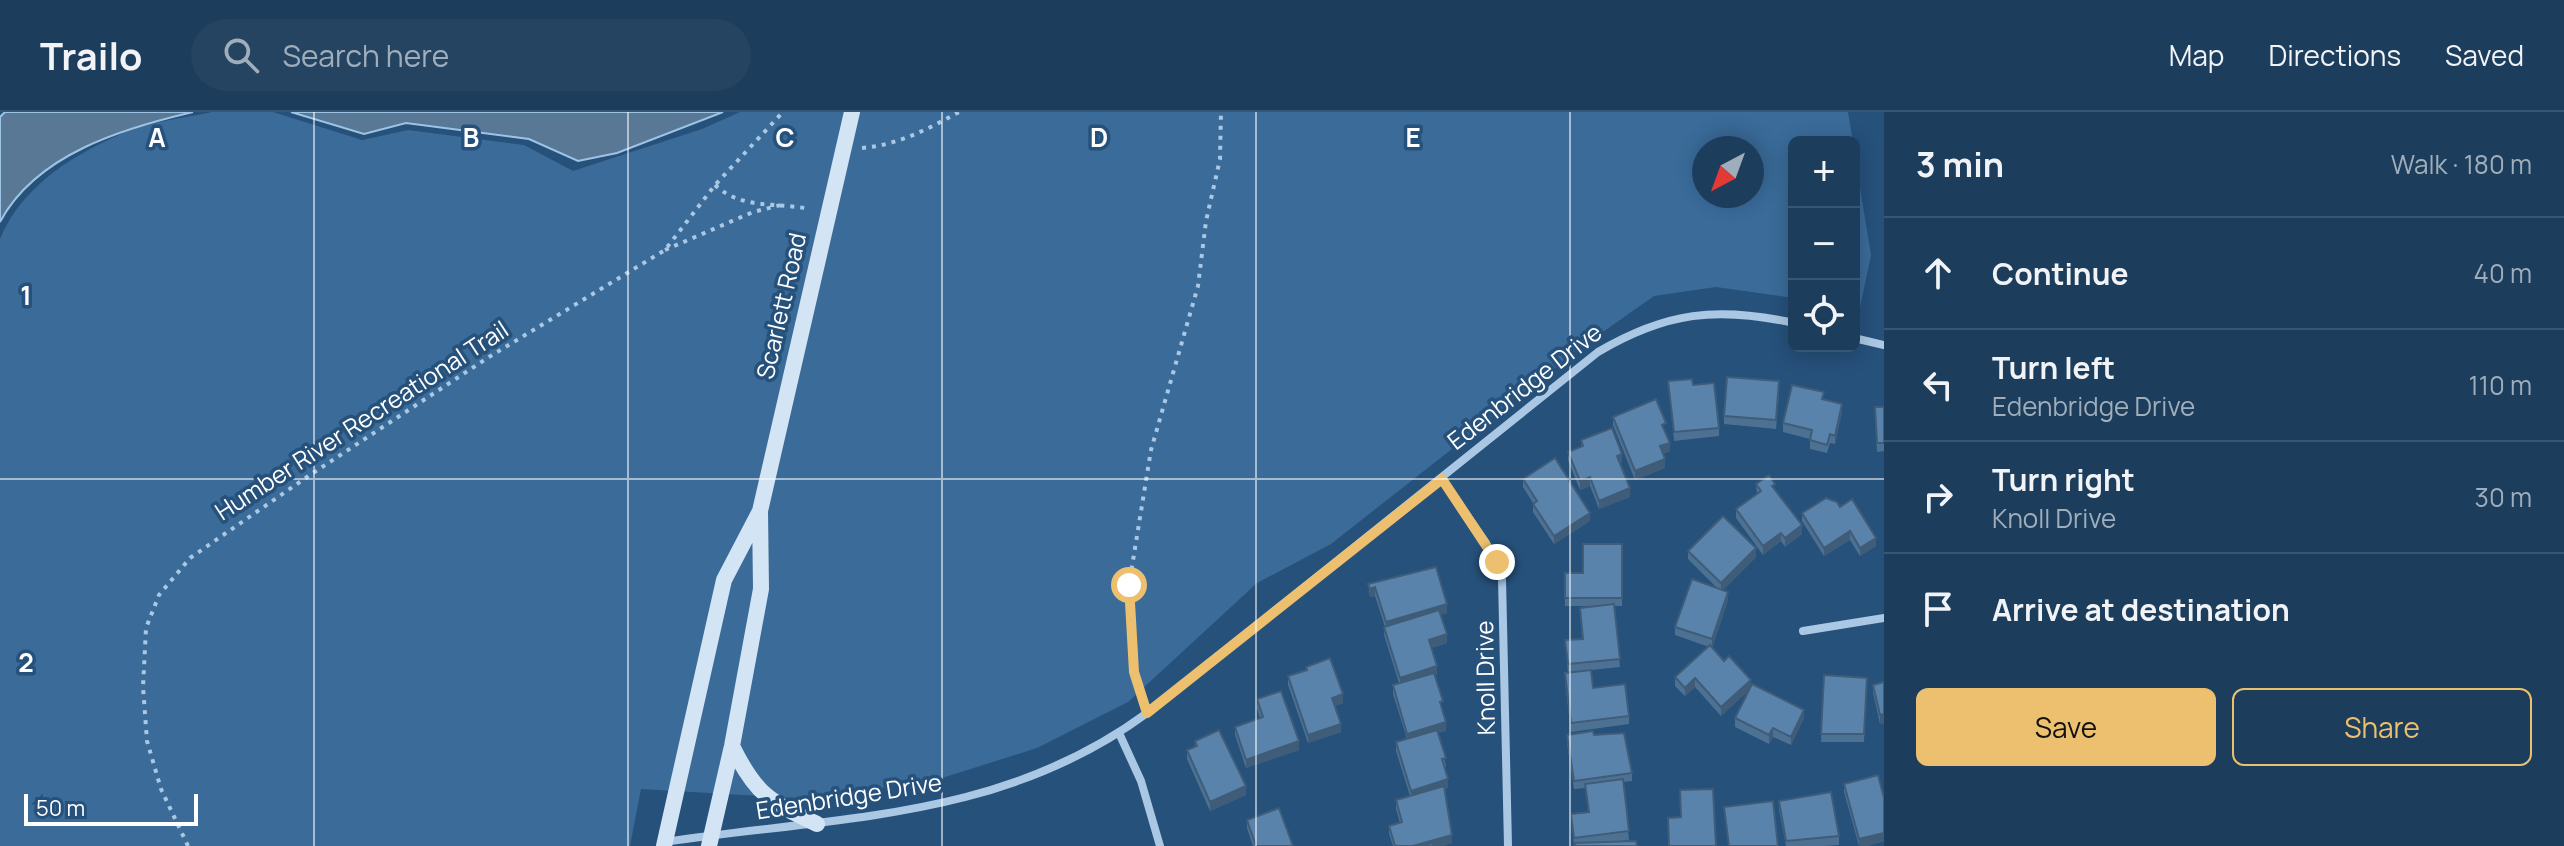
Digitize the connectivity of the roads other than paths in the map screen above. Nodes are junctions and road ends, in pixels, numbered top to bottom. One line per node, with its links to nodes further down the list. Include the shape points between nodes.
1 (852, 115): 6 (main road, Scarlett Road)
2 (1788, 322): 5 (street, Edenbridge Drive, via 1721,312 1684,316 1631,332 1598,352)
3 (1860, 339): 4 (street)
4 (1884, 345)
5 (1442, 479): 9 (street, Edenbridge Drive); 15 (street, Knoll Drive, via 1486,543 1502,579)
6 (760, 511): 10 (main road, Scarlett Road, via 761,589); 13 (main road, Scarlett Road, via 724,580)
7 (1884, 618): 8 (street)
8 (1803, 631)
9 (1119, 733): 11 (street, Edenbridge Drive, via 1060,765 991,791 893,815); 14 (street, via 1141,781)
10 (732, 746): 11 (main road, via 751,783 765,797); 12 (main road, Scarlett Road)
11 (817, 824): 12 (street, Edenbridge Drive)
12 (710, 840): 13 (street, Edenbridge Drive)
13 (665, 844)
14 (1160, 846)
15 (1508, 846)

